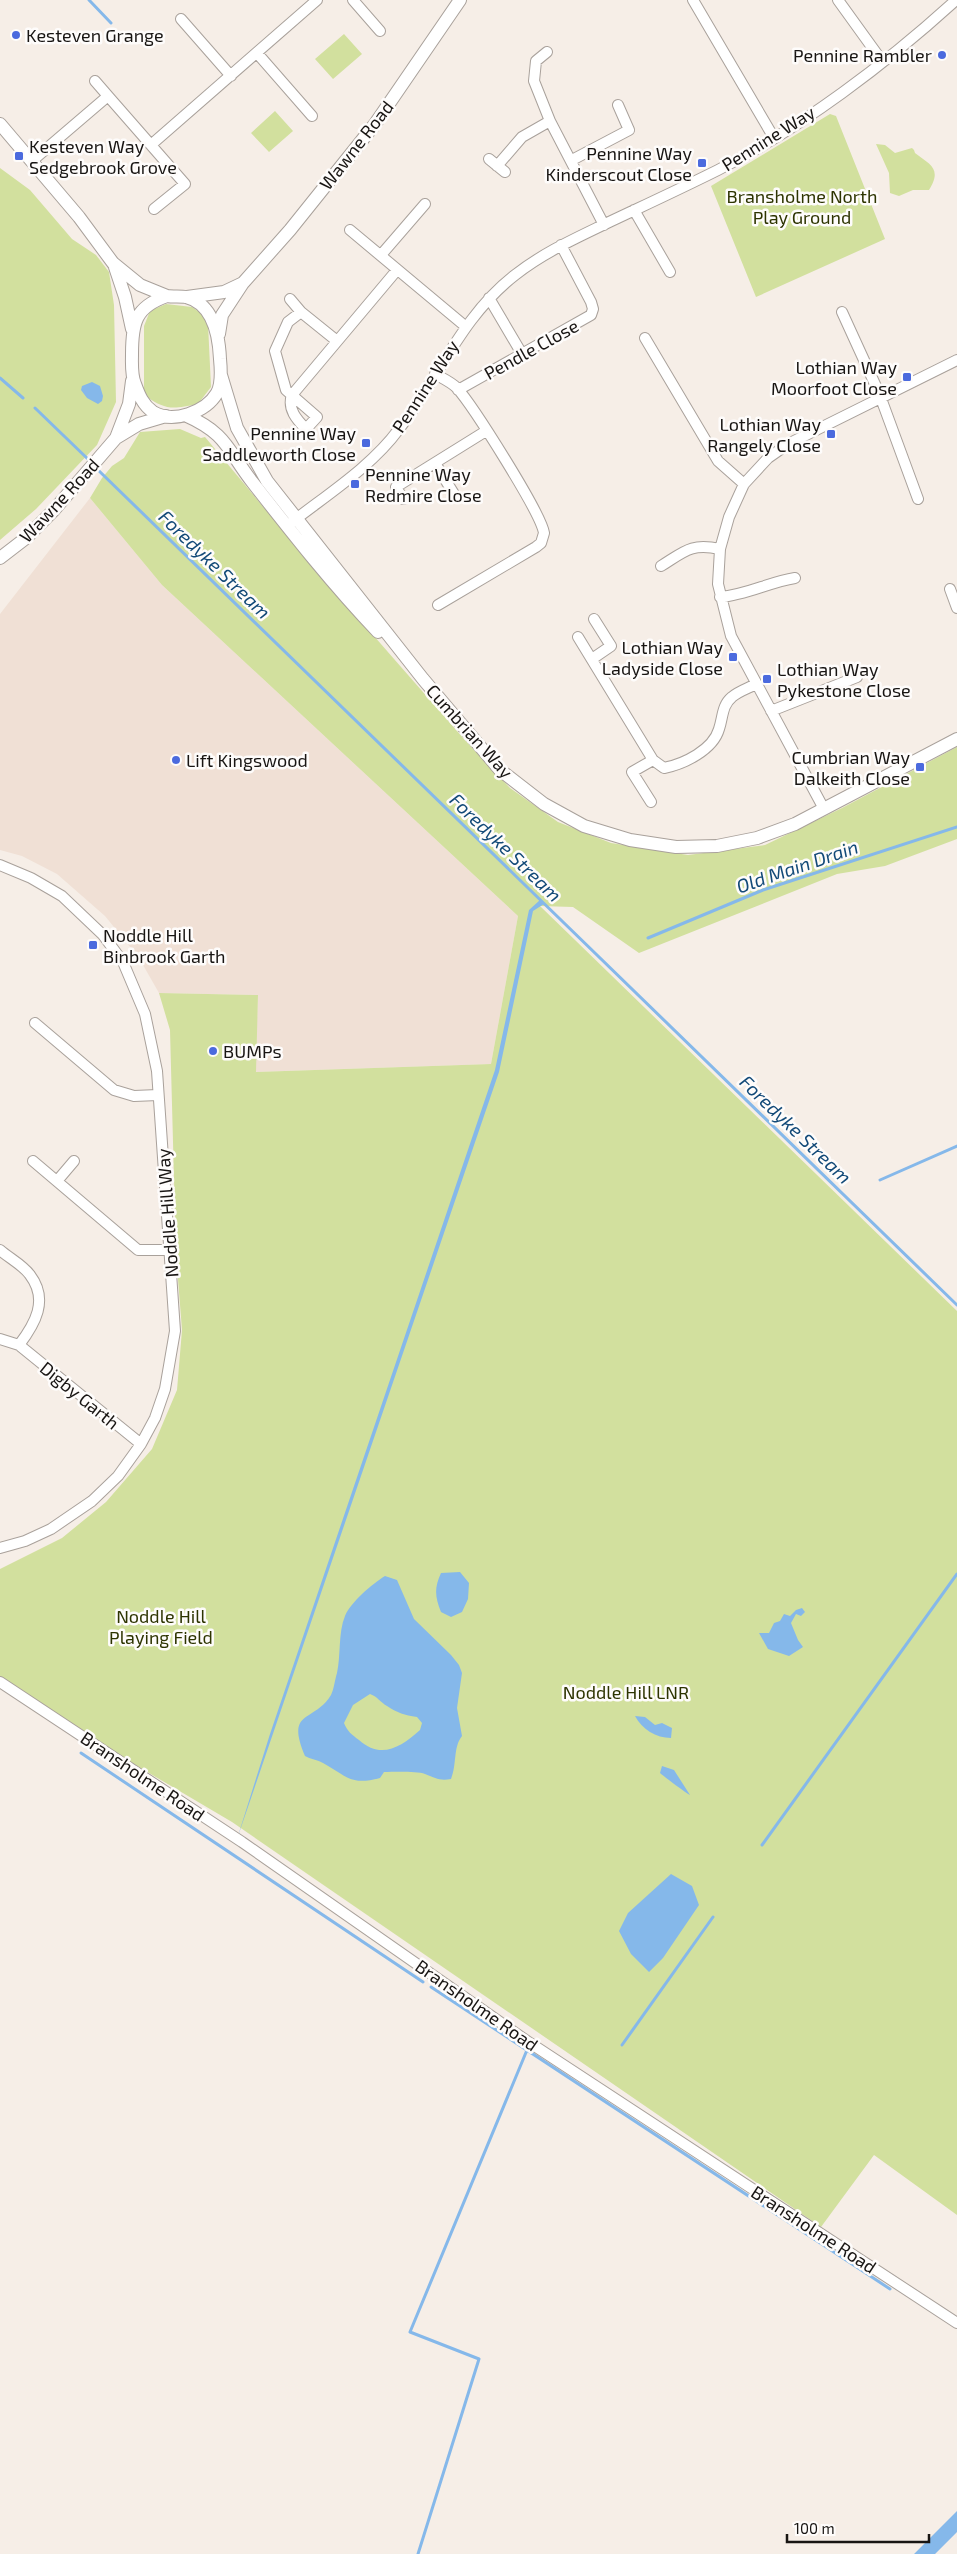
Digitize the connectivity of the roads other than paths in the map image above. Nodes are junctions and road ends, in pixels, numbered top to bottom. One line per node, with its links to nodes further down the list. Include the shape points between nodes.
1 (318, 0): 10 (street)
2 (353, 0): 8 (street)
3 (460, 0): 34 (street, Wawne Road, via 375,124)
4 (692, 0): 19 (street)
5 (838, 0): 11 (street)
6 (956, 0): 11 (street, Pennine Way)
7 (181, 19): 12 (street)
8 (380, 31)
9 (547, 52): 17 (street, via 536,62 534,81)
10 (257, 53): 12 (street); 16 (street)
11 (882, 61): 19 (street, Pennine Way)
12 (231, 76): 20 (street)
13 (95, 81): 14 (street)
14 (108, 96): 20 (street); 21 (street)
15 (618, 105): 22 (street, via 629,130)
16 (312, 116)
17 (550, 121): 22 (street); 23 (street, via 522,136)
18 (0, 124): 21 (street)
19 (774, 138): 26 (street, Pennine Way, via 720,169)
20 (152, 144): 25 (street, via 185,184)
21 (32, 160): 31 (street)
22 (572, 160): 27 (street)
23 (497, 165)
24 (424, 204): 30 (street)
25 (154, 210)
26 (634, 210): 27 (street, Pennine Way); 33 (street)
27 (604, 225): 29 (street, Pennine Way)
28 (350, 230): 30 (street)
29 (561, 245): 37 (street, Pennine Way, via 515,275); 46 (street, Pendle Close, via 592,302 591,315)
30 (381, 255): 32 (street)
31 (113, 262): 35 (street, via 140,284); 42 (street)
32 (397, 270): 41 (street); 45 (street)
33 (670, 272)
34 (243, 283): 36 (street, Wawne Road, via 224,292); 43 (street, Wawne Road, via 222,315)
35 (168, 296): 36 (street); 42 (street, via 152,302 139,314)
36 (187, 297): 43 (street, via 206,310)
37 (489, 298): 41 (street, Pennine Way); 46 (street)
38 (290, 299): 39 (street)
39 (301, 312): 45 (street); 45 (street, via 288,322 275,351 286,390 292,395)
40 (842, 312): 52 (street)
41 (465, 326): 48 (street, Pennine Way)
42 (132, 329): 50 (street)
43 (219, 334): 49 (street)
44 (645, 338): 58 (street, via 718,461)
45 (337, 340)
46 (522, 354): 51 (street, Pendle Close)
47 (957, 360): 52 (street)
48 (435, 374): 51 (street); 62 (street, Pennine Way, via 399,430 370,460)
49 (221, 375): 53 (street, via 217,393 199,411); 62 (street, Cumbrian Way, via 237,428)
50 (132, 378): 54 (street, via 142,400 154,412); 56 (street, Wawne Road, via 130,404)
51 (458, 390): 55 (street, via 471,404)
52 (881, 398): 58 (street, via 788,444 768,458); 61 (street)
53 (185, 415): 54 (street); 62 (street, Cumbrian Way, via 225,440 252,483)
54 (166, 416): 56 (street, Wawne Road, via 139,424)
55 (486, 431): 57 (street); 69 (street, via 544,527 544,538 536,547)
56 (116, 438): 64 (street, Wawne Road, via 36,529)
57 (435, 463): 59 (street); 60 (street, via 396,487)
58 (744, 484): 63 (street, via 729,517)
59 (454, 494)
60 (403, 499)
61 (918, 499)
62 (292, 522): 80 (street, Cumbrian Way, via 372,625 500,770 544,804 584,826 639,842 676,847 717,846 757,838)
63 (720, 549): 65 (street, via 690,547); 68 (street)
64 (0, 558)
65 (661, 566)
66 (795, 578): 68 (street, via 779,580 738,596)
67 (950, 589): 70 (street)
68 (720, 597): 75 (street, via 731,636)
69 (438, 605)
70 (957, 608)
71 (594, 619): 73 (street, via 611,646)
72 (578, 637): 73 (street)
73 (592, 659): 78 (street)
74 (857, 677): 76 (street)
75 (756, 684): 76 (street); 78 (street, via 732,697 724,708 713,741 698,753 664,768)
76 (771, 711): 80 (street)
77 (957, 739): 80 (street, Cumbrian Way)
78 (653, 760): 79 (street, via 632,772)
79 (651, 802)
80 (824, 809)
81 (0, 865): 83 (street, Noddle Hill Way, via 62,896 103,935 123,962 145,1014 157,1071)
82 (35, 1023): 83 (street, via 114,1090 134,1096)
83 (158, 1095): 88 (street, Noddle Hill Way)
84 (33, 1161): 86 (street)
85 (74, 1161): 86 (street)
86 (57, 1181): 88 (street, via 138,1250)
87 (0, 1250): 90 (street, via 30,1274 38,1290 39,1312)
88 (169, 1250): 91 (street, Noddle Hill Way, via 175,1331 165,1389 155,1418)
89 (0, 1339): 90 (street, Digby Garth)
90 (19, 1345): 91 (street, Digby Garth)
91 (140, 1444): 92 (street, Noddle Hill Way, via 118,1476 92,1501 51,1529)
92 (0, 1548)
93 (0, 1682): 94 (street, Bransholme Road, via 242,1842 527,2041)
94 (957, 2324)

